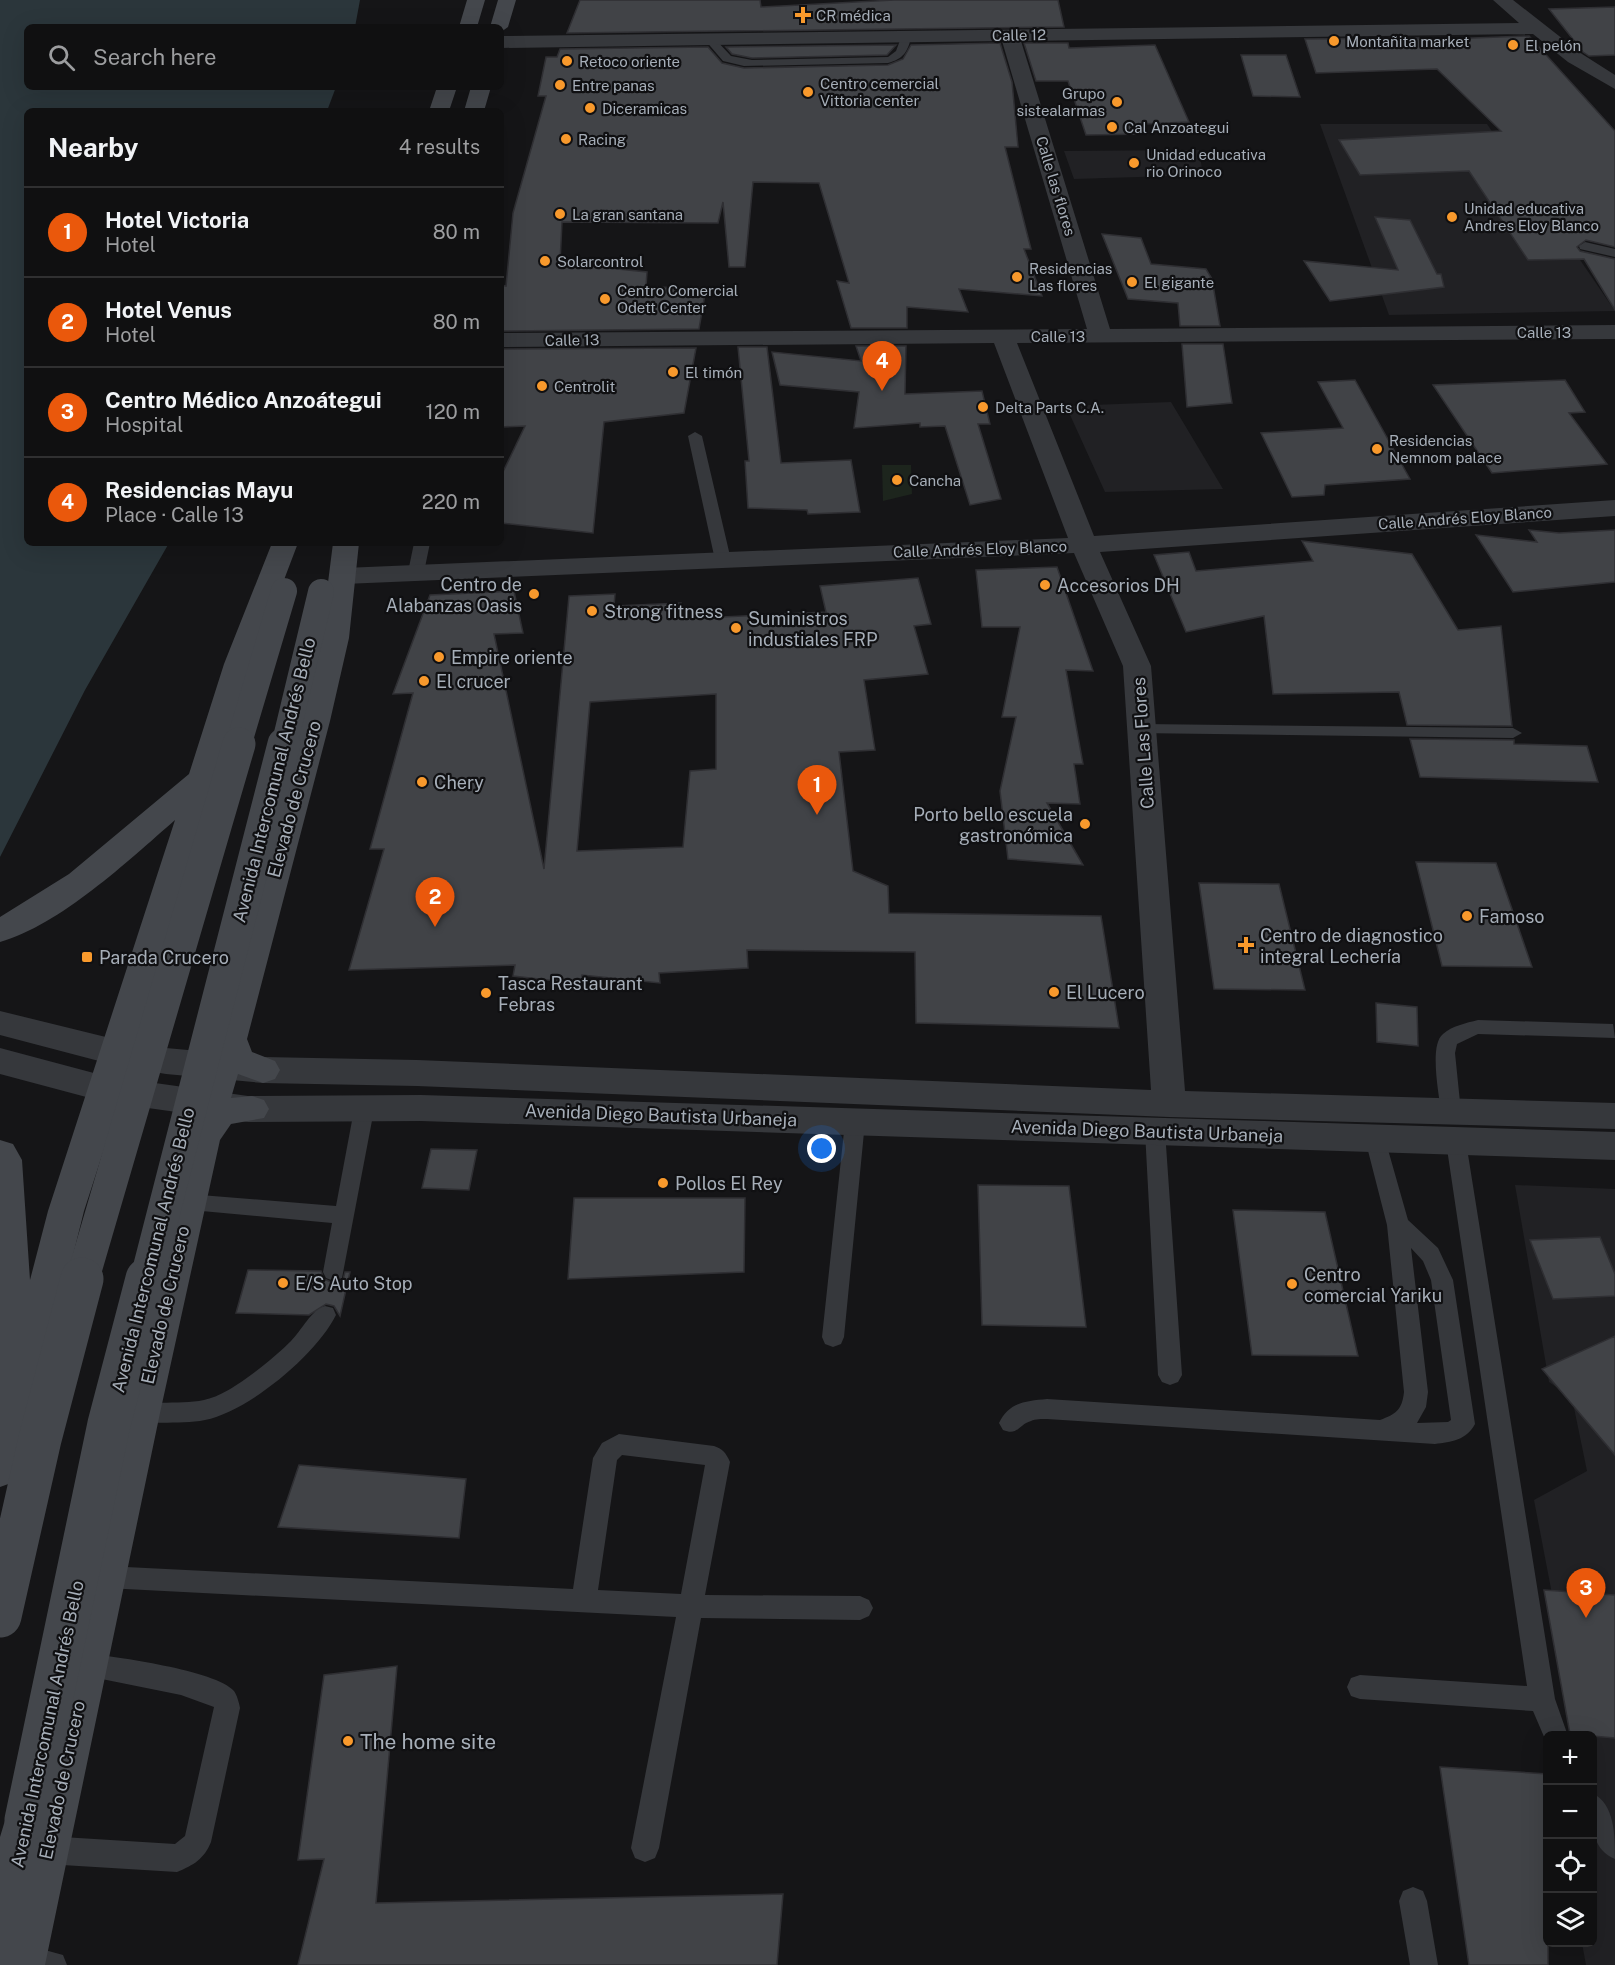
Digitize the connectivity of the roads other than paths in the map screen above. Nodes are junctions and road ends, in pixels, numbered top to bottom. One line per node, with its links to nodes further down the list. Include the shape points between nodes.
1 (476, 0): 4 (main road)
2 (507, 0): 5 (main road)
3 (1502, 0): 6 (street)
4 (469, 24)
5 (501, 24)
6 (1538, 28): 7 (street, Calle 12); 9 (street)
7 (1010, 35): 8 (street, Calle 12); 20 (street, Calle las flores)
8 (504, 42)
9 (1575, 58): 10 (street); 13 (street)
10 (1615, 83)
11 (446, 90): 14 (main road)
12 (480, 90): 15 (main road)
13 (1615, 93)
14 (440, 108)
15 (475, 108)
16 (1585, 246): 17 (lane)
17 (1615, 253)
18 (1615, 332): 20 (street, Calle 13)
19 (1003, 336): 20 (street, Calle 13); 21 (street, Calle 13); 24 (street, Calle Las Flores)
20 (1101, 336)
21 (504, 340)
22 (695, 436): 30 (lane)
23 (1615, 508): 24 (street, Calle Andrés Eloy Blanco)
24 (1084, 545): 30 (street, Calle Andrés Eloy Blanco); 33 (street, Calle Las Flores, via 1137,666)
25 (284, 546): 35 (main road, via 238,664)
26 (292, 546): 67 (main road, Avenida Intercomunal Andrés Bello, bridge, via 284,591 104,1198 40,1439)
27 (337, 546): 32 (main road, Avenida Intercomunal Andrés Bello)
28 (345, 546): 32 (main road, Elevado de Crucero)
29 (421, 546): 31 (lane)
30 (723, 560): 31 (street, Calle Andrés Eloy Blanco)
31 (416, 572): 32 (street, Calle Andrés Eloy Blanco)
32 (333, 584): 40 (main road, Elevado de Crucero, via 335,638); 73 (main road, Avenida Intercomunal Andrés Bello, bridge, via 259,847 109,1424)
33 (1142, 729): 34 (lane); 45 (street, Calle Las Flores)
34 (1513, 733)
35 (200, 781): 36 (main road, via 119,854 24,920); 39 (main road)
36 (0, 931)
37 (0, 1023): 39 (street, Avenida Diego Bautista Urbaneja)
38 (1613, 1031): 48 (lane, via 1478,1027 1459,1033 1448,1040 1445,1053)
39 (118, 1053): 40 (street, Avenida Diego Bautista Urbaneja, via 166,1061); 42 (main road)
40 (227, 1053): 45 (street, Avenida Diego Bautista Urbaneja, via 263,1070 417,1073); 46 (main road, Elevado de Crucero)
41 (0, 1061): 42 (street, Avenida Diego Bautista Urbaneja)
42 (105, 1089): 46 (street, Avenida Diego Bautista Urbaneja); 62 (main road, via 66,1211)
43 (364, 1110): 46 (street, Avenida Diego Bautista Urbaneja, via 252,1109); 47 (street, Avenida Diego Bautista Urbaneja, via 421,1108); 53 (lane)
44 (1615, 1116): 48 (street, Avenida Diego Bautista Urbaneja)
45 (1162, 1118): 47 (street, Avenida Diego Bautista Urbaneja); 48 (street, Avenida Diego Bautista Urbaneja); 49 (street, Avenida Diego Bautista Urbaneja); 58 (lane)
46 (208, 1121): 52 (main road, Elevado de Crucero)
47 (855, 1122): 57 (lane)
48 (1454, 1127): 49 (street, Avenida Diego Bautista Urbaneja); 50 (street, Avenida Diego Bautista Urbaneja); 70 (lane)
49 (1376, 1139): 54 (lane)
50 (1615, 1146)
51 (0, 1154): 62 (main road, via 4,1160 11,1285)
52 (188, 1203): 53 (lane); 59 (main road, Elevado de Crucero)
53 (344, 1215): 55 (lane)
54 (1398, 1225): 61 (lane, via 1416,1392 1414,1407 1404,1422); 61 (lane, via 1426,1245 1437,1263 1462,1424 1454,1431 1435,1434)
55 (334, 1272)
56 (325, 1315): 59 (lane, via 289,1358 230,1401 205,1410)
57 (833, 1337)
58 (1170, 1375)
59 (140, 1413): 63 (main road, Elevado de Crucero)
60 (1011, 1423): 61 (lane, via 1024,1411 1047,1409)
61 (1379, 1431)
62 (2, 1459)
63 (106, 1577): 64 (lane); 68 (main road, Elevado de Crucero)
64 (584, 1599): 65 (lane); 65 (lane, via 605,1458 619,1444 704,1453 718,1462)
65 (690, 1606): 66 (lane); 75 (lane)
66 (860, 1608)
67 (0, 1616)
68 (86, 1665): 73 (main road, Elevado de Crucero); 73 (lane, via 162,1678 213,1692 224,1699 227,1708 197,1842 177,1858)
69 (1360, 1687): 70 (lane)
70 (1542, 1699): 71 (lane)
71 (1553, 1731)
72 (1597, 1813): 74 (lane)
73 (36, 1835): 77 (main road, Avenida Intercomunal Andrés Bello)
74 (1615, 1845)
75 (645, 1848)
76 (1413, 1901): 78 (lane)
77 (24, 1963)
78 (1424, 1965)

